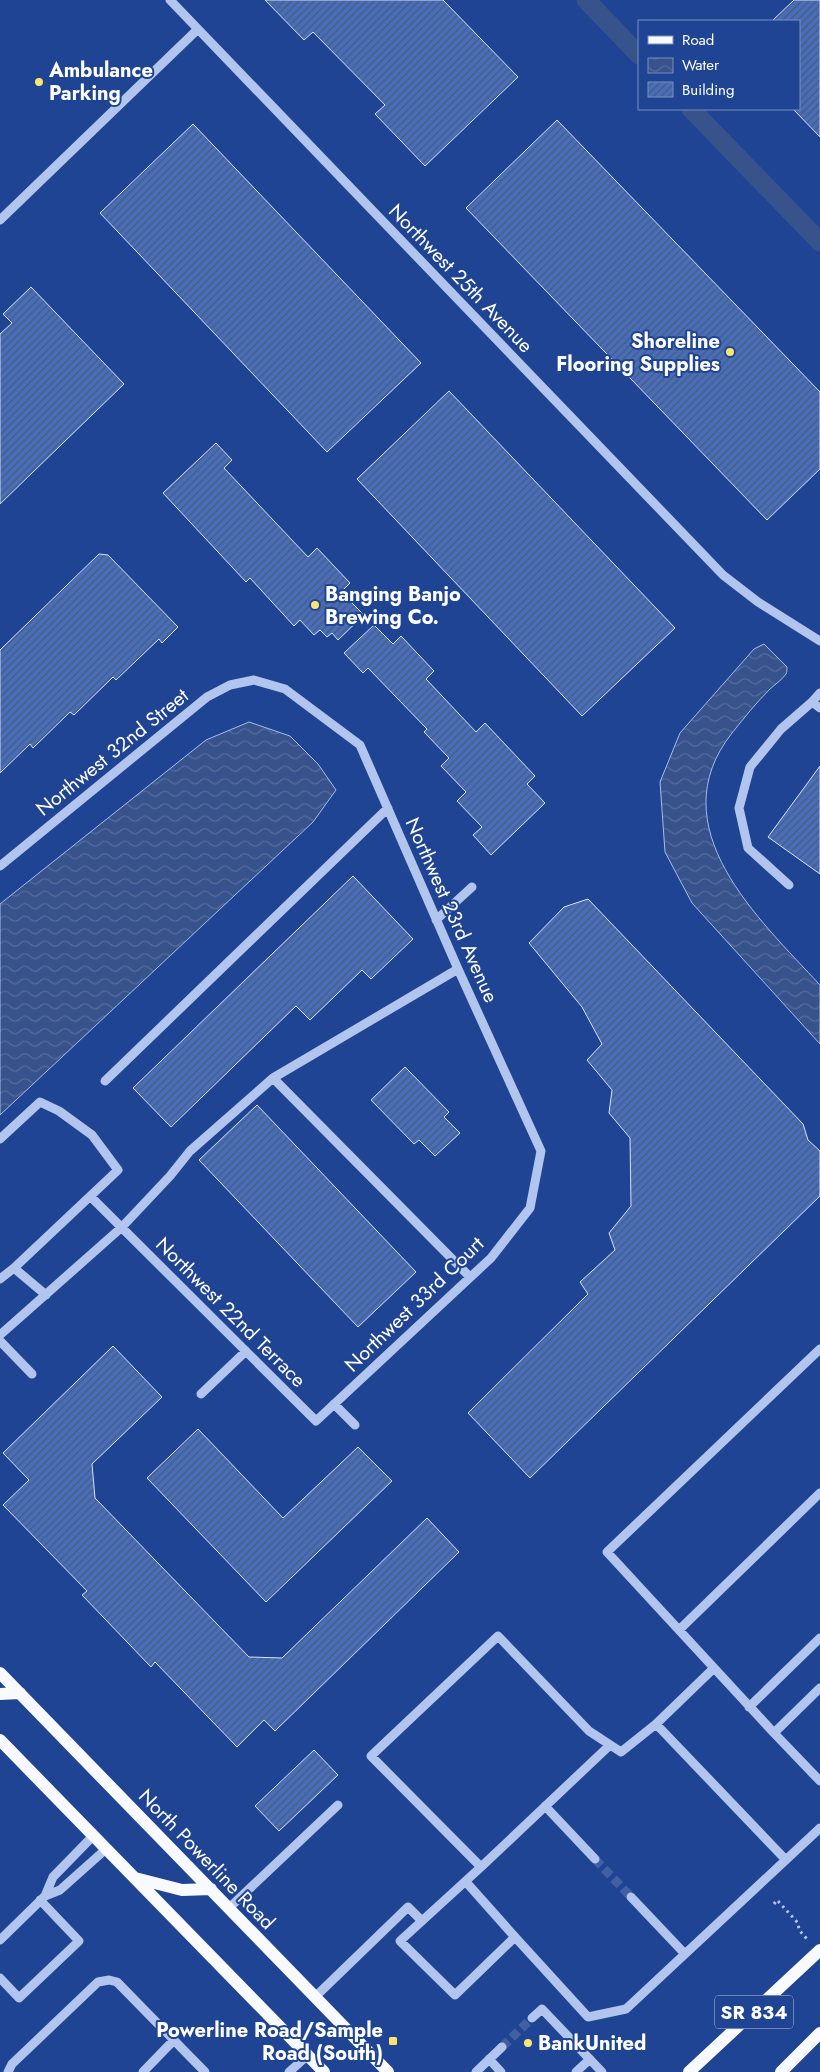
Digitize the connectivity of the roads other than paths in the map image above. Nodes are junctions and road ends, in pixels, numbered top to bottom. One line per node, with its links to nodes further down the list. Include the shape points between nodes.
1 (170, 0): 2 (street, Northwest 25th Avenue)
2 (198, 29): 3 (street); 4 (street, Northwest 25th Avenue, via 723,575 758,602)
3 (2, 216)
4 (820, 641)
5 (254, 680): 9 (street, Northwest 23rd Avenue, via 285,689 360,745); 10 (street, Northwest 32nd Street, via 230,685 207,697)
6 (820, 692): 7 (street)
7 (812, 702): 8 (street); 11 (street, via 781,730 750,767 739,808 748,848)
8 (820, 708)
9 (388, 808): 13 (street, Northwest 23rd Avenue); 16 (street)
10 (0, 866)
11 (789, 885)
12 (472, 887): 13 (street)
13 (436, 920): 14 (street, Northwest 23rd Avenue)
14 (458, 969): 15 (street); 19 (street, Northwest 23rd Avenue, via 541,1151)
15 (273, 1078): 20 (street, via 190,1151); 22 (street)
16 (105, 1081)
17 (0, 1139): 18 (street, via 40,1102 59,1111 92,1135 118,1170)
18 (91, 1197): 20 (street, Northwest 22nd Terrace); 21 (street)
19 (530, 1208): 22 (street, Northwest 33rd Court, via 491,1258)
20 (122, 1228): 24 (street); 28 (street, Northwest 22nd Terrace)
21 (14, 1268): 23 (street); 24 (street)
22 (470, 1277): 31 (street, Northwest 33rd Court)
23 (0, 1279)
24 (46, 1295): 25 (street)
25 (0, 1335)
26 (0, 1341): 29 (street)
27 (820, 1349): 35 (street, via 607,1552)
28 (246, 1351): 30 (street); 32 (street, Northwest 22nd Terrace)
29 (32, 1374)
30 (201, 1394)
31 (334, 1404): 32 (street, Northwest 33rd Court); 33 (street)
32 (316, 1420)
33 (355, 1426)
34 (820, 1493): 35 (street)
35 (679, 1630): 37 (street)
36 (820, 1638): 42 (street)
37 (714, 1668): 42 (street); 43 (street)
38 (0, 1673): 40 (main road, North Powerline Road)
39 (820, 1688): 44 (street)
40 (20, 1693): 41 (main road); 58 (main road, North Powerline Road)
41 (0, 1694)
42 (749, 1707): 44 (street)
43 (656, 1724): 46 (street, via 621,1752); 54 (street)
44 (774, 1734): 47 (street)
45 (0, 1740): 51 (main road)
46 (610, 1745): 49 (street); 55 (street, via 589,1731 498,1636 484,1649 371,1756)
47 (820, 1781)
48 (338, 1805): 61 (street)
49 (545, 1806): 53 (street); 55 (street)
50 (820, 1828): 54 (street)
51 (93, 1836): 52 (main road); 60 (street, via 54,1877)
52 (106, 1849): 56 (main road); 60 (street, via 60,1890)
53 (595, 1859)
54 (786, 1860): 66 (street)
55 (481, 1867): 57 (street)
56 (134, 1878): 58 (main road, via 182,1890); 73 (main road)
57 (466, 1882): 62 (street); 63 (street)
58 (211, 1890): 61 (main road, North Powerline Road)
59 (631, 1897): 66 (street)
60 (43, 1898): 64 (street); 67 (street, via 79,1941 19,1998)
61 (229, 1908): 68 (main road, North Powerline Road)
62 (422, 1922): 63 (street, via 400,1941 455,1995); 68 (street, via 408,1907)
63 (516, 1937): 66 (street, via 588,2017 626,2009)
64 (0, 1940)
65 (820, 1950): 86 (main road, SR 834)
66 (685, 1954)
67 (0, 1978)
68 (315, 1997): 81 (main road, North Powerline Road)
69 (532, 2018): 75 (street, via 542,2009)
70 (820, 2033): 87 (main road, SR 834)
71 (174, 2040): 76 (street, via 116,1982 98,1982 12,2064); 77 (street); 78 (street)
72 (502, 2047): 74 (street)
73 (308, 2055): 79 (street); 80 (main road)
74 (489, 2059): 82 (street); 83 (street)
75 (590, 2059): 84 (street); 85 (street)
76 (8, 2072)
77 (144, 2072)
78 (205, 2072)
79 (289, 2072)
80 (324, 2072)
81 (388, 2072)
82 (476, 2072)
83 (500, 2072)
84 (576, 2072)
85 (602, 2072)
86 (689, 2072)
87 (781, 2072)

